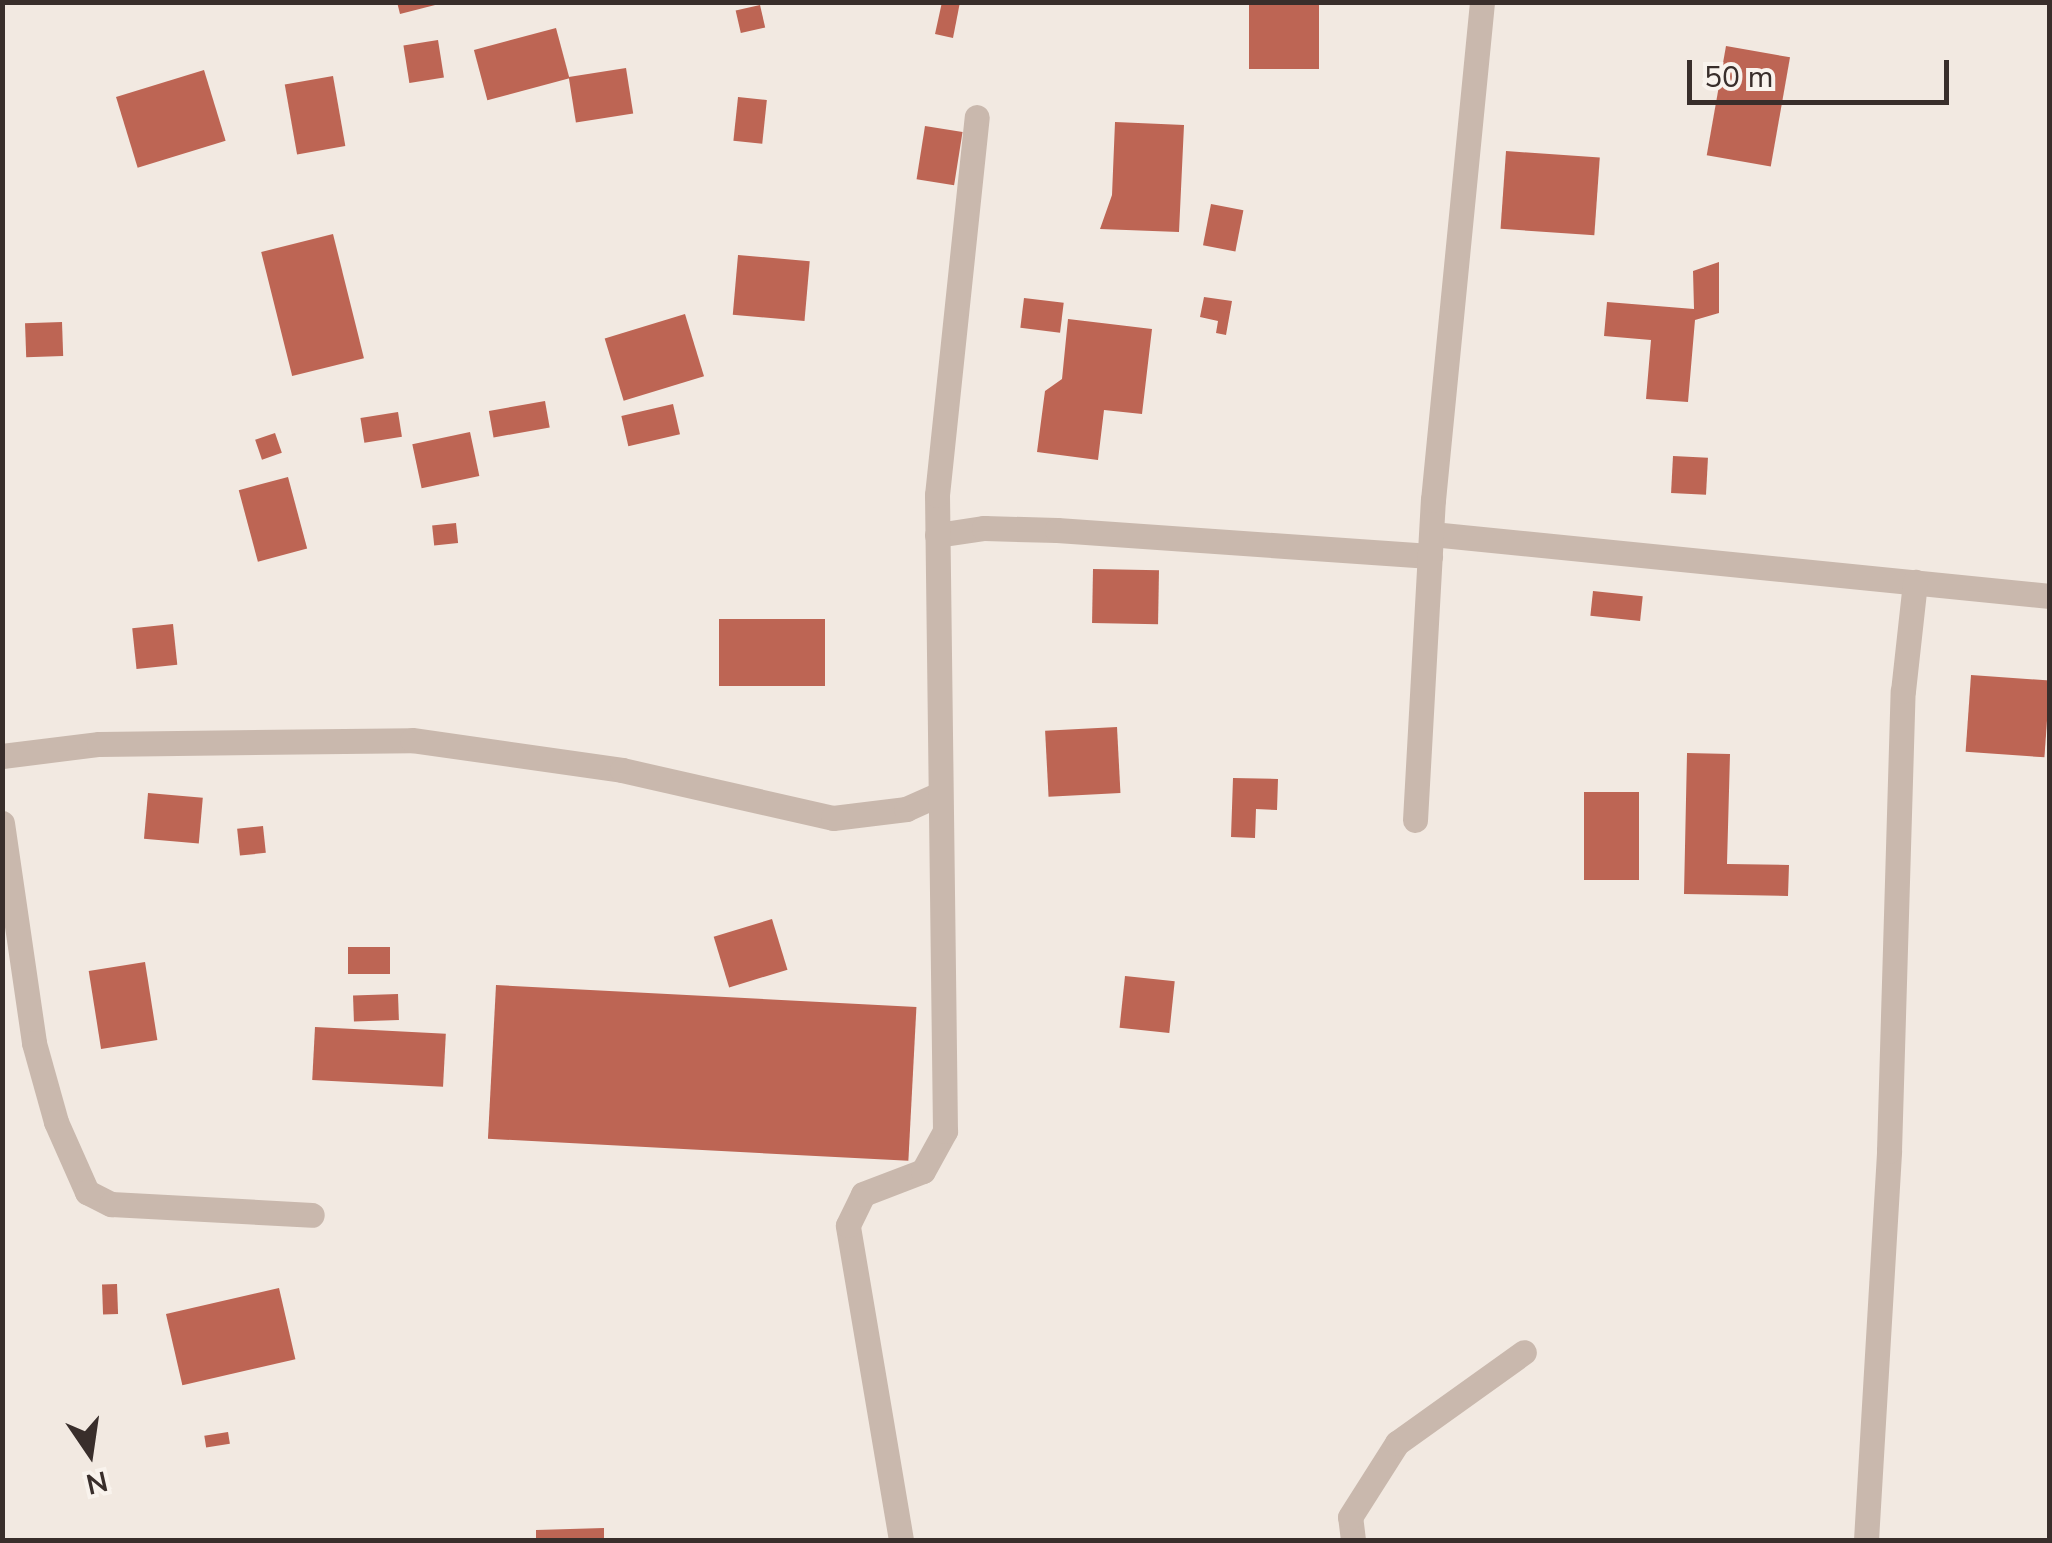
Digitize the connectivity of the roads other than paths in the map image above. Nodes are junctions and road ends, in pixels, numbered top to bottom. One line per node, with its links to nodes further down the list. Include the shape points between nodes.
1 (1482, 2): 4 (street)
2 (976, 117): 3 (street)
3 (937, 535): 4 (street, via 984,528); 8 (street)
4 (1431, 545): 5 (street); 9 (street)
5 (1915, 582): 6 (street); 15 (street, via 1903,691 1889,1151)
6 (2050, 596)
7 (2, 756): 8 (street, via 99,744 412,740 622,770 834,818 906,809)
8 (940, 794): 13 (street, via 945,1132 924,1171 862,1194 848,1225)
9 (1415, 820)
10 (2, 823): 11 (street, via 34,1043 56,1122 87,1192 110,1204)
11 (312, 1215)
12 (1524, 1352): 14 (street, via 1398,1444 1350,1517)
13 (900, 1540)
14 (1353, 1540)
15 (1866, 1540)

